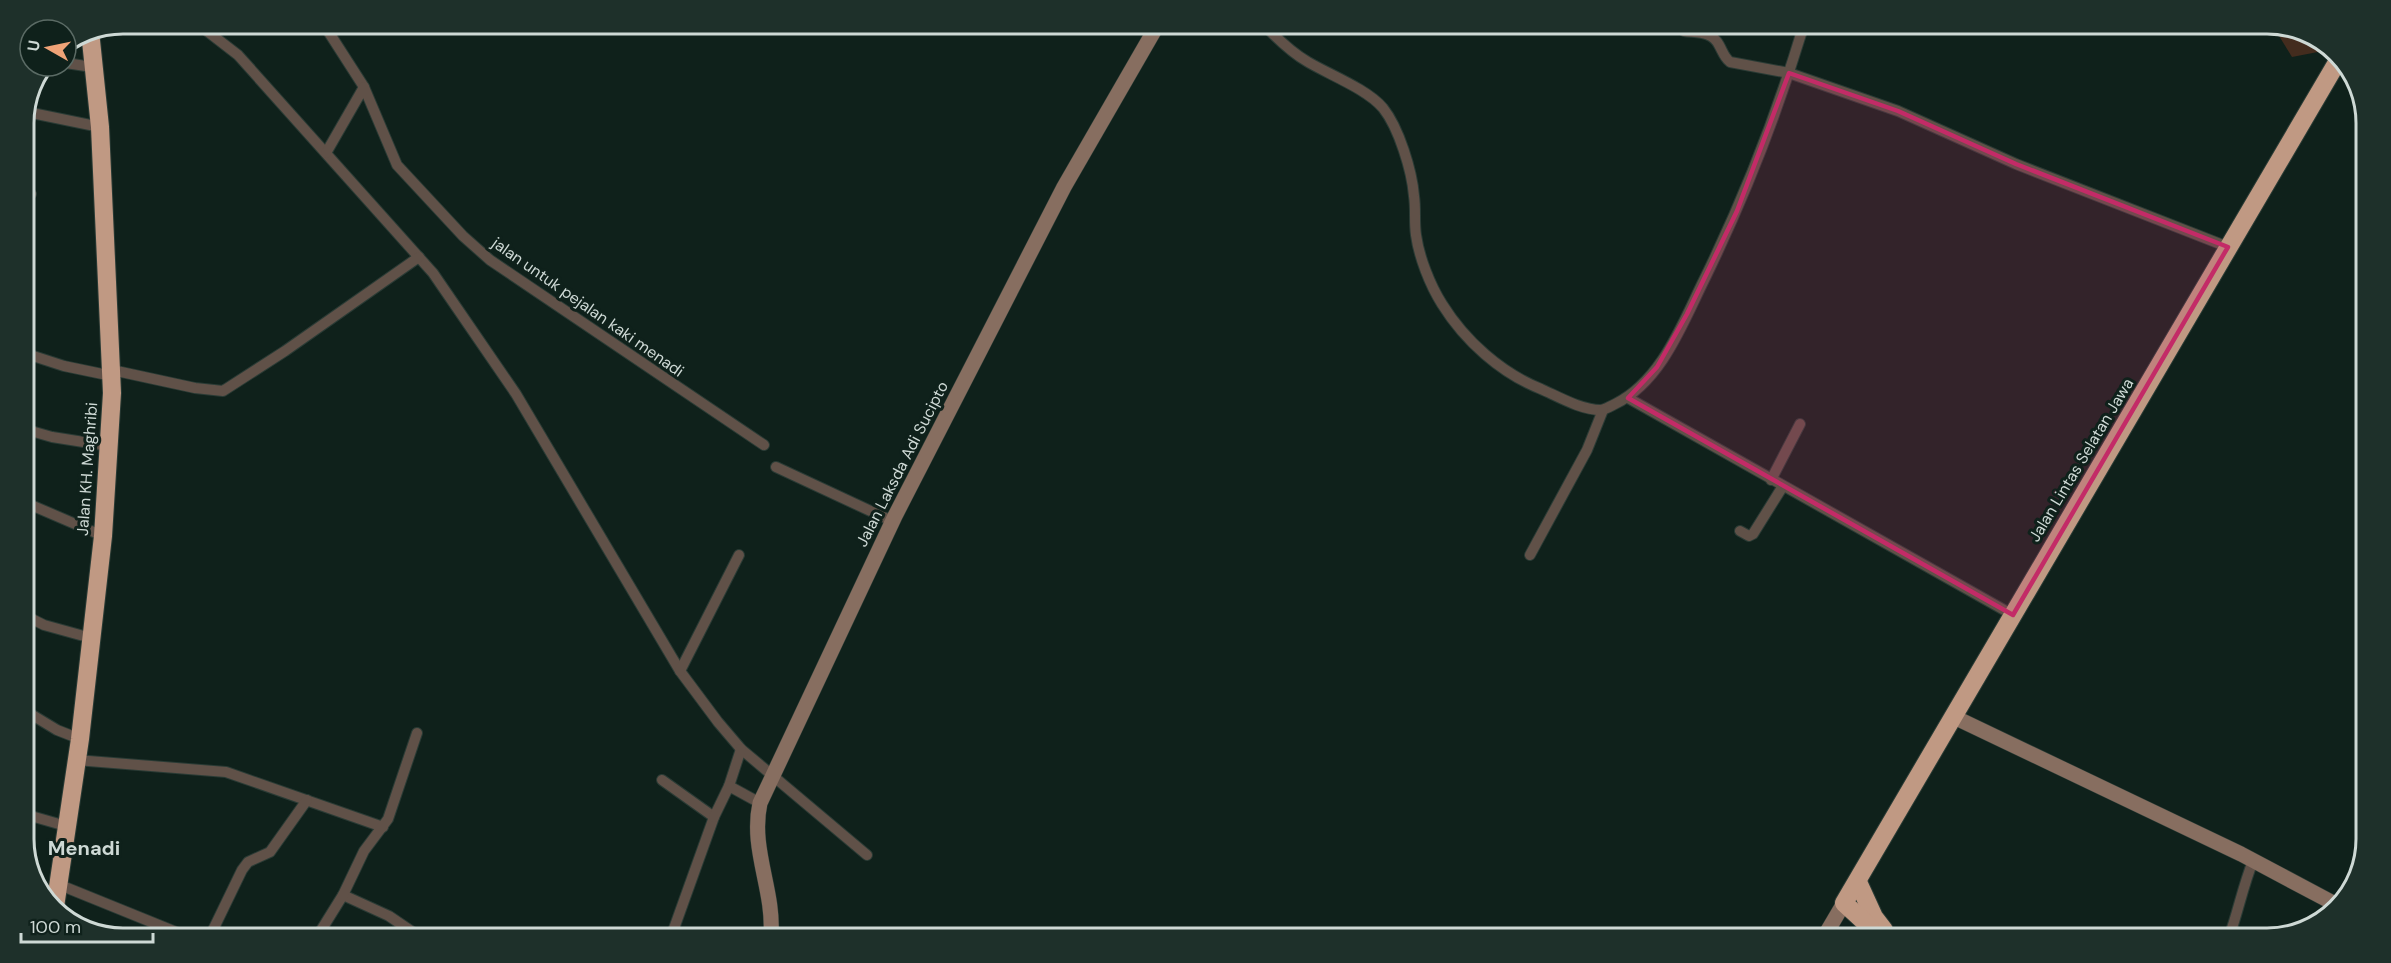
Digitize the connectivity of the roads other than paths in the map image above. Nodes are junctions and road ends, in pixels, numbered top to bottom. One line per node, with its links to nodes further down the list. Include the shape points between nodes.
1 (210, 34): 15 (street, via 238,55)
2 (329, 34): 12 (street, jalan untuk pejalan kaki menadi)
3 (1153, 34): 30 (street, Jalan Laksda Adi Sucipto, via 1064,187)
4 (1272, 34): 21 (street, via 1305,61 1372,98 1387,114 1398,134 1414,193 1416,237 1424,264 1442,303 1466,334 1519,380 1579,405)
5 (1708, 34): 11 (street, via 1730,62)
6 (1801, 34): 11 (street)
7 (91, 41): 10 (highway, Jalan KH. Maghribi)
8 (78, 65): 10 (street)
9 (2335, 66): 16 (highway, Jalan Lintas Selatan Jawa)
10 (92, 67): 14 (highway, Jalan KH. Maghribi)
11 (1789, 73): 16 (street, via 1898,111 2016,164); 20 (street, via 1737,212 1692,304 1657,367)
12 (364, 87): 15 (street); 24 (street, jalan untuk pejalan kaki menadi, via 397,165 463,236 490,260)
13 (35, 114): 14 (street)
14 (100, 127): 19 (highway, Jalan KH. Maghribi)
15 (326, 153): 17 (street)
16 (2228, 247): 35 (highway, Jalan Lintas Selatan Jawa)
17 (419, 257): 19 (street, via 223,391); 38 (street, via 516,394)
18 (34, 356): 19 (street, via 64,366)
19 (112, 373): 25 (highway, Jalan KH. Maghribi)
20 (1628, 398): 21 (street); 27 (street)
21 (1603, 410): 34 (street, via 1587,450)
22 (1800, 424): 27 (street)
23 (34, 432): 25 (street)
24 (764, 445)
25 (109, 446): 32 (highway, Jalan KH. Maghribi)
26 (776, 467): 30 (street)
27 (1771, 480): 28 (street)
28 (1783, 486): 31 (street, via 1753,534); 35 (street)
29 (35, 507): 32 (street)
30 (892, 521): 45 (street, Jalan Laksda Adi Sucipto)
31 (1740, 531)
32 (103, 536): 37 (highway, Jalan KH. Maghribi)
33 (739, 555): 38 (street)
34 (1530, 555)
35 (2013, 615): 40 (highway, Jalan Lintas Selatan Jawa)
36 (35, 620): 37 (street)
37 (91, 638): 42 (highway, Jalan KH. Maghribi)
38 (680, 671): 43 (street)
39 (35, 717): 42 (street)
40 (1954, 717): 55 (street); 56 (highway, Jalan Lintas Selatan Jawa)
41 (417, 733): 53 (street)
42 (80, 739): 44 (highway, Jalan KH. Maghribi)
43 (741, 749): 45 (street); 47 (street)
44 (76, 760): 48 (street, via 216,771); 52 (highway, Jalan KH. Maghribi)
45 (772, 776): 49 (street, Jalan Laksda Adi Sucipto); 54 (street)
46 (663, 780): 51 (street)
47 (729, 786): 49 (street); 51 (street)
48 (307, 800): 53 (street); 63 (street, via 270,852 248,862 242,870)
49 (760, 803): 67 (street, Jalan Laksda Adi Sucipto, via 756,832)
50 (35, 817): 52 (street)
51 (714, 817): 66 (street)
52 (66, 826): 57 (highway, Jalan KH. Maghribi)
53 (383, 827): 58 (street, via 364,851)
54 (867, 855)
55 (2253, 861): 61 (street); 71 (street)
56 (1858, 882): 60 (highway, Jalan Lintas Selatan Jawa); 70 (highway)
57 (60, 885): 59 (highway, Jalan KH. Maghribi); 62 (street)
58 (344, 895): 64 (street); 65 (street)
59 (57, 898)
60 (1844, 903): 68 (street); 69 (highway)
61 (2327, 905)
62 (151, 927)
63 (214, 928)
64 (323, 928)
65 (407, 928)
66 (674, 928)
67 (771, 928)
68 (1830, 928)
69 (1871, 928)
70 (1882, 928)
71 (2233, 928)

